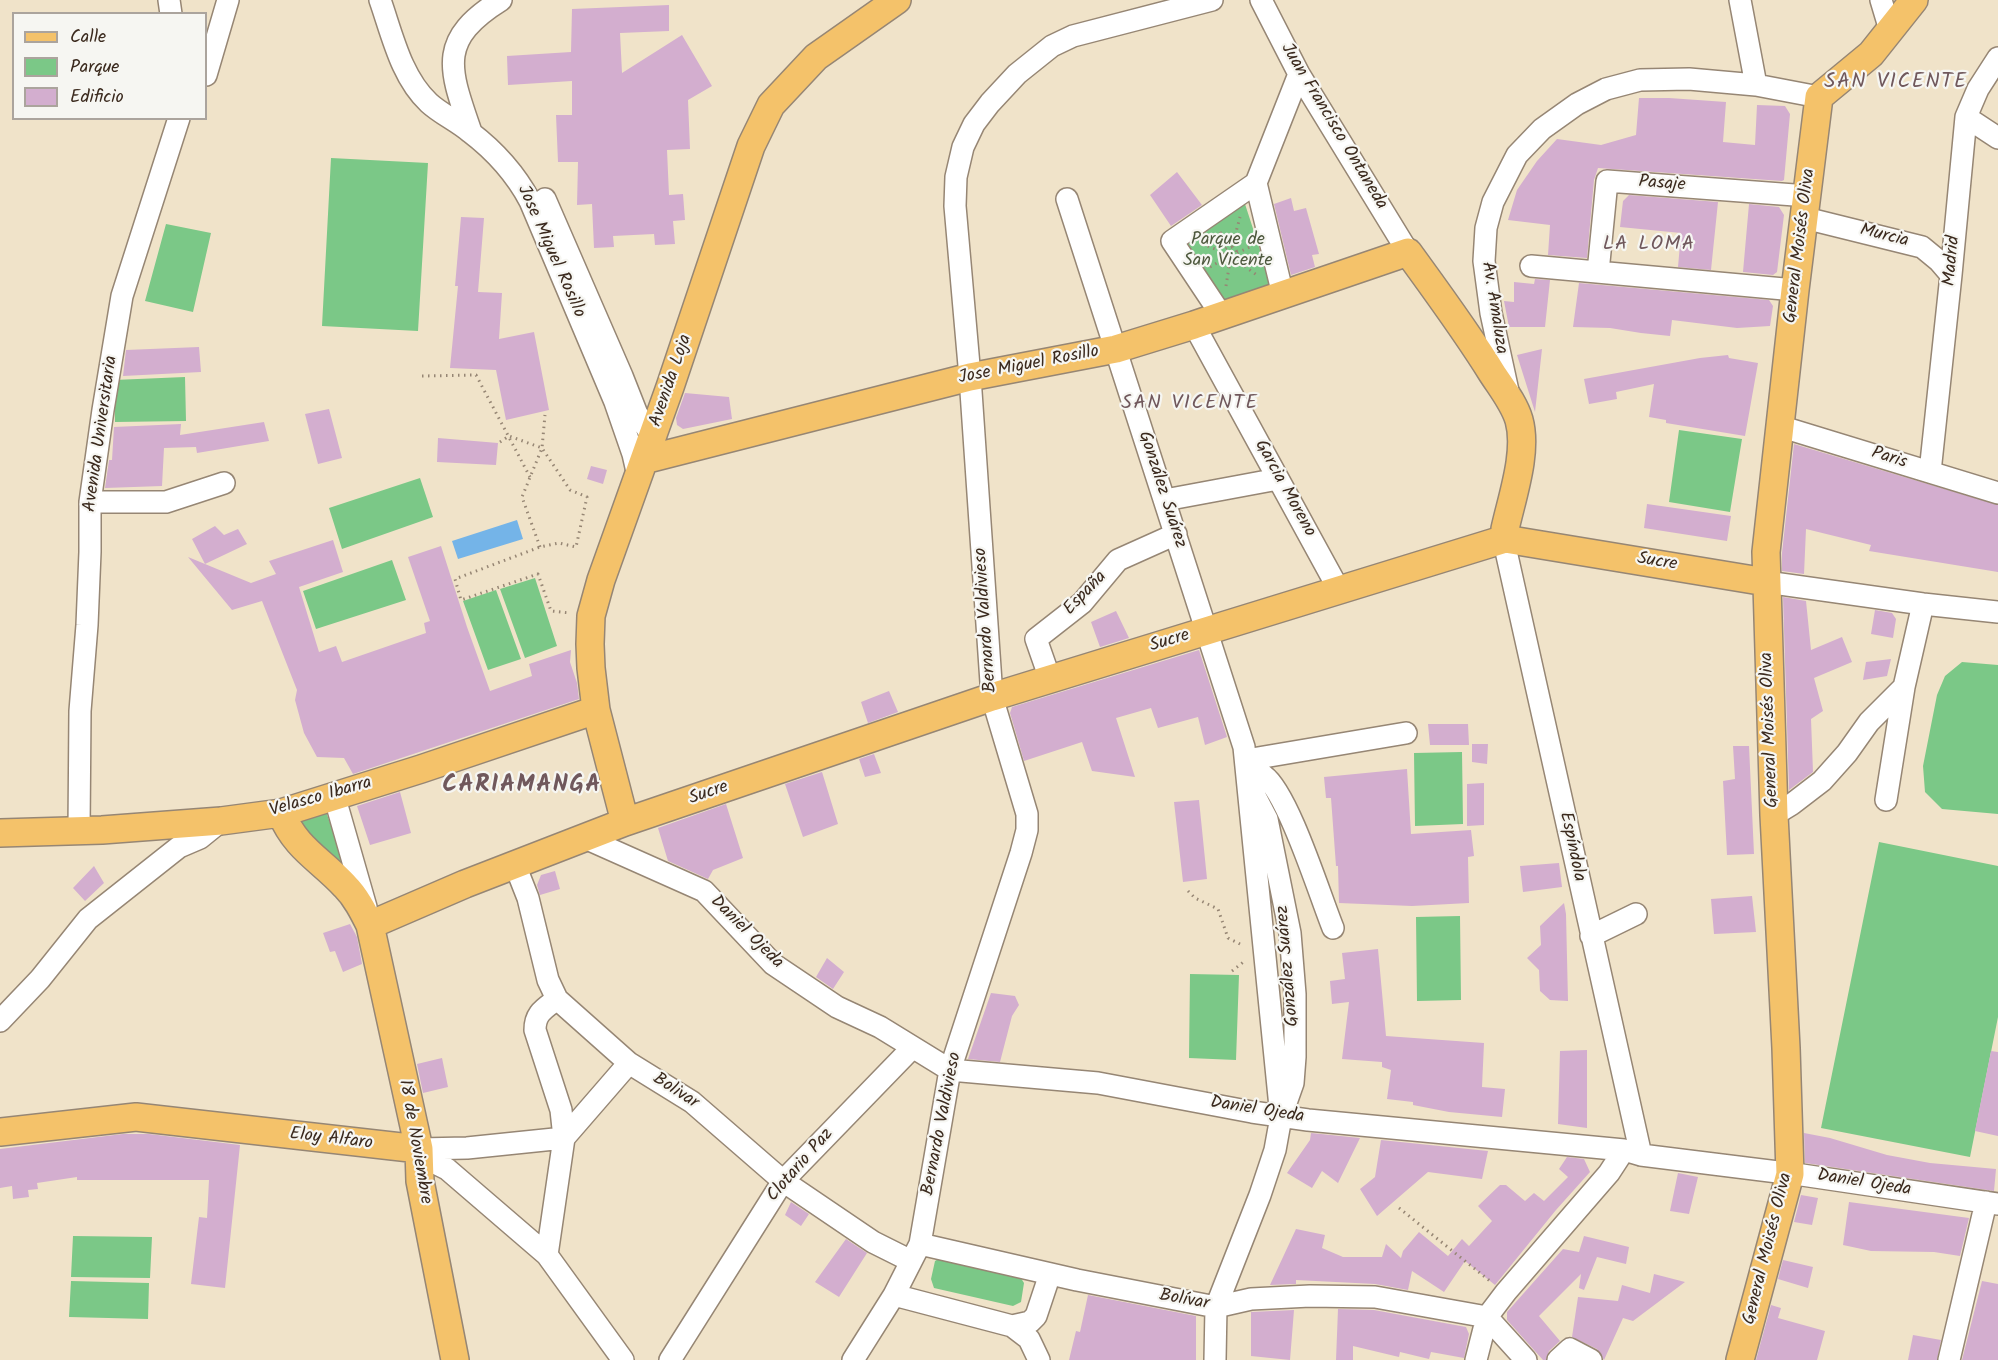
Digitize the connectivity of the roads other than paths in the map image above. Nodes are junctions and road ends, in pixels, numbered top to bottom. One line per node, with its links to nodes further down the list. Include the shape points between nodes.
1 (228, 0): 10 (street)
2 (380, 0): 19 (street, Jose Miguel Rosillo, via 408,77 429,103)
3 (501, 0): 19 (street, via 480,13 462,32 453,55 457,91)
4 (897, 0): 37 (main road, Avenida Loja, via 816,57 771,105 751,146)
5 (1212, 0): 34 (street, Bernardo Valdivieso, via 1073,36 1052,46 1017,74 974,124 963,147 956,177 955,206)
6 (1261, 0): 14 (street, Juan Francisco Ontaneda)
7 (1740, 0): 15 (street)
8 (1881, 0): 11 (street)
9 (1914, 0): 11 (main road)
10 (212, 23): 13 (street)
11 (1890, 30): 16 (main road, via 1871,54)
12 (1998, 58): 17 (street, Madrid)
13 (207, 66)
14 (1299, 75): 22 (street); 25 (street, Juan Francisco Ontaneda)
15 (1756, 85): 16 (street, Av. Amaluza); 35 (street, Av. Amaluza, via 1689,79 1640,80 1606,89 1542,129 1517,155 1493,202 1484,261 1491,314)
16 (1819, 97): 24 (main road, General Moisés Oliva)
17 (1966, 117): 20 (street); 28 (street, Madrid)
18 (178, 120): 43 (street, Avenida Universitaria, via 122,296)
19 (471, 132): 21 (street, Jose Miguel Rosillo)
20 (1998, 138)
21 (503, 161): 37 (street, Jose Miguel Rosillo, via 530,201 633,454); 37 (street, via 530,178 543,194 622,375 637,414)
22 (1256, 183): 29 (street); 31 (street, via 1173,241)
23 (1067, 199): 33 (street, González Suárez)
24 (1807, 207): 27 (street, Pasaje, via 1607,181); 28 (street, Murcia, via 1922,247); 30 (main road, General Moisés Oliva)
25 (1408, 252): 29 (main road, Jose Miguel Rosillo); 35 (main road)
26 (1531, 266): 27 (street)
27 (1598, 272): 30 (street)
28 (1951, 275): 38 (street, Madrid)
29 (1274, 288): 31 (main road, Jose Miguel Rosillo)
30 (1795, 290): 36 (main road, General Moisés Oliva)
31 (1223, 306): 32 (main road, Jose Miguel Rosillo)
32 (1194, 326): 33 (main road, Jose Miguel Rosillo); 39 (street, Garcia Moreno)
33 (1116, 349): 34 (main road, Jose Miguel Rosillo); 42 (street, González Suárez)
34 (970, 376): 37 (main road, Jose Miguel Rosillo); 53 (street, Bernardo Valdivieso)
35 (1511, 403): 45 (main road, Av. Amaluza, via 1519,421 1521,446)
36 (1779, 426): 38 (street, Paris); 46 (main road, General Moisés Oliva)
37 (645, 458): 54 (main road, Avenida Loja, via 591,616)
38 (1930, 472): 41 (street, Paris)
39 (1278, 479): 42 (street); 47 (street, Garcia Moreno)
40 (224, 483): 43 (street, via 166,502)
41 (1998, 493)
42 (1165, 500): 44 (street, González Suárez)
43 (90, 502): 63 (street, Avenida Universitaria)
44 (1176, 534): 50 (street, González Suárez); 51 (street, España, via 1118,560 1082,603 1036,639)
45 (1505, 539): 46 (main road, Sucre); 47 (main road, Sucre); 70 (street, Espíndola)
46 (1766, 582): 48 (street, Sucre); 60 (main road, General Moisés Oliva)
47 (1339, 590): 50 (main road, Sucre)
48 (1923, 604): 49 (street, Sucre); 52 (street)
49 (1998, 612)
50 (1207, 631): 51 (main road, Sucre); 56 (street, González Suárez)
51 (1050, 680): 53 (main road, Sucre)
52 (1904, 687): 58 (street); 60 (street, via 1869,722 1822,781)
53 (992, 697): 62 (main road, Sucre); 75 (street, Bernardo Valdivieso, via 1027,814 1027,830)
54 (596, 710): 57 (main road, Velasco Ibarra); 62 (main road, Avenida Loja)
55 (1406, 733): 56 (street)
56 (1246, 765): 69 (street, via 1276,788); 76 (street, González Suárez, via 1267,819 1290,933 1295,1057 1293,1083)
57 (334, 795): 59 (main road, Velasco Ibarra); 68 (street, 18 de Noviembre)
58 (1886, 800)
59 (281, 813): 61 (main road, Velasco Ibarra); 68 (main road, 18 de Noviembre, via 297,842 349,890)
60 (1774, 815): 82 (main road, General Moisés Oliva)
61 (221, 821): 63 (main road, Velasco Ibarra); 72 (street, via 200,838 179,847 88,919)
62 (626, 822): 65 (main road, Sucre)
63 (79, 830): 64 (main road, Velasco Ibarra)
64 (0, 833)
65 (585, 838): 66 (main road, Sucre); 73 (street, Daniel Ojeda, via 704,891 773,964 837,1007 880,1027)
66 (515, 865): 68 (main road, Sucre); 71 (street, Bolivar)
67 (1636, 914): 70 (street)
68 (370, 925): 80 (main road, 18 de Noviembre)
69 (1333, 928)
70 (1591, 936): 81 (street, Espíndola)
71 (557, 999): 74 (street, Bolivar); 78 (street, via 535,1020 535,1030 561,1110)
72 (0, 1021)
73 (912, 1048): 75 (street, Daniel Ojeda); 84 (street, Clotario Paz)
74 (629, 1063): 78 (street); 84 (street, Bolivar, via 692,1102)
75 (950, 1070): 76 (street, Daniel Ojeda, via 1098,1083); 86 (street, Bernardo Valdivieso)
76 (1281, 1117): 81 (street, Daniel Ojeda); 90 (street, González Suárez, via 1260,1195)
77 (0, 1132): 80 (main road, Eloy Alfaro, via 136,1117)
78 (564, 1138): 79 (street, Eloy Alfaro); 87 (street)
79 (468, 1148): 80 (street, Eloy Alfaro); 83 (street, via 454,1159)
80 (419, 1149): 83 (street); 94 (main road, 18 de Noviembre, via 420,1181)
81 (1632, 1153): 82 (street, Daniel Ojeda); 91 (street, via 1609,1173)
82 (1790, 1174): 85 (street, Daniel Ojeda); 103 (main road, General Moisés Oliva)
83 (456, 1177): 87 (street)
84 (783, 1181): 86 (street, Bolivar, via 873,1242); 96 (street, Clotario Paz)
85 (1992, 1203): 104 (street)
86 (915, 1253): 88 (street, Bolívar); 89 (street, Bernardo Valdivieso)
87 (547, 1255): 95 (street)
88 (1050, 1274): 90 (street, Bolívar); 92 (street, via 1036,1316 1030,1322)
89 (894, 1295): 92 (street); 97 (street, Bernardo Valdivieso)
90 (1216, 1307): 91 (street, Bolívar, via 1251,1299 1375,1297); 98 (street, González Suárez)
91 (1487, 1317): 99 (street); 100 (street)
92 (1012, 1326): 93 (street, via 1029,1339)
93 (1037, 1355)
94 (455, 1360)
95 (623, 1360)
96 (670, 1360)
97 (853, 1360)
98 (1215, 1360)
99 (1476, 1360)
100 (1526, 1360)
101 (1558, 1360): 102 (street, via 1570,1349)
102 (1591, 1360)
103 (1740, 1360)
104 (1949, 1360)

